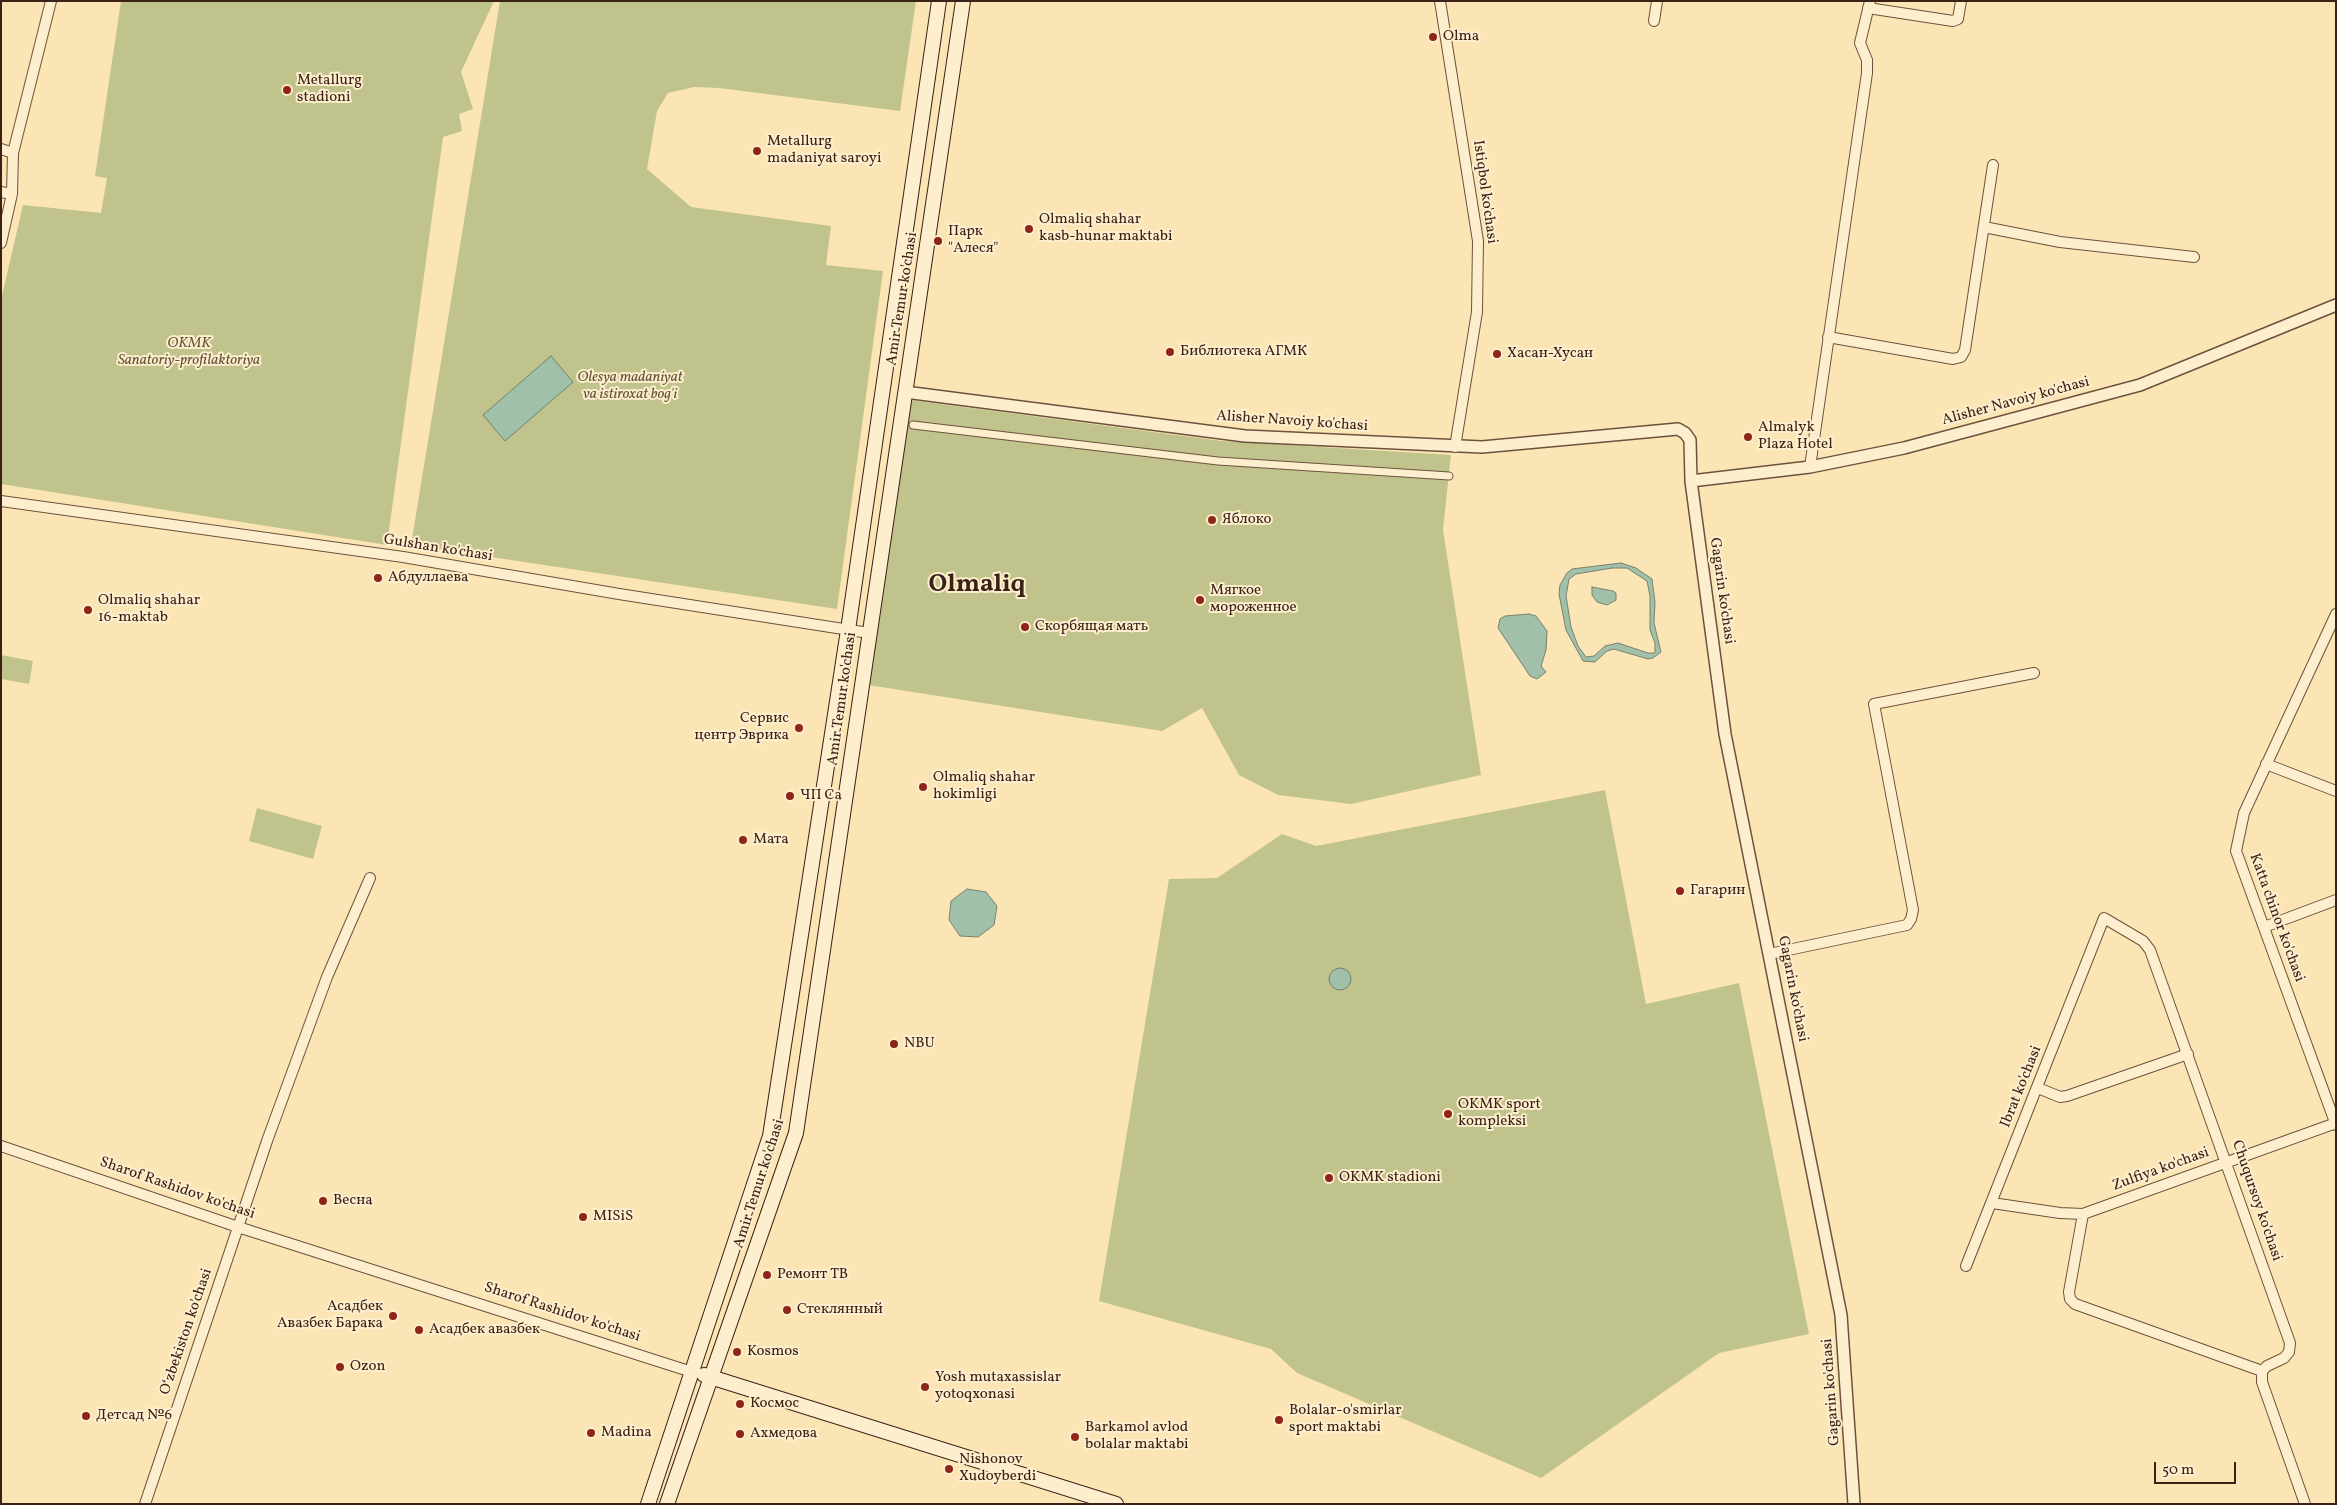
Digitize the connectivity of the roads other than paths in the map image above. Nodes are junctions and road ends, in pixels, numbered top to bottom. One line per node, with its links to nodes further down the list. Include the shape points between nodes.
1 (51, 1): 12 (street)
2 (939, 1): 10 (main road, Amir Temur ko'chasi)
3 (963, 1): 9 (main road, Amir Temur ko'chasi)
4 (1440, 1): 25 (street, Istiqbol ko'chasi, via 1478,241 1478,312)
5 (1657, 1): 8 (street)
6 (1961, 1): 7 (street, via 1958,19 1953,22)
7 (1869, 5): 21 (street, via 1860,43 1867,60 1867,73)
8 (1654, 21)
9 (953, 67): 10 (main road); 19 (main road, Amir Temur ko'chasi)
10 (929, 69): 18 (main road, Amir Temur ko'chasi)
11 (1, 150): 12 (street)
12 (13, 153): 14 (street)
13 (1993, 166): 15 (street)
14 (7, 193): 16 (street)
15 (1984, 228): 17 (street, via 2060,242); 21 (street, via 1965,350 1961,357 1953,359)
16 (1, 243)
17 (2194, 257)
18 (900, 274): 19 (main road); 31 (main road, Amir Temur ko'chasi)
19 (923, 278): 22 (main road, Amir Temur ko'chasi)
20 (2336, 305): 26 (street, Alisher Navoiy ko'chasi, via 2140,385 1904,448)
21 (1828, 337): 26 (street)
22 (905, 392): 25 (street, Alisher Navoiy ko'chasi, via 1245,436); 32 (main road, Amir Temur ko'chasi)
23 (913, 425): 27 (street, via 1218,461)
24 (1678, 428): 25 (street, Alisher Navoiy ko'chasi); 28 (street, Gagarin ko'chasi, via 1690,440)
25 (1455, 447)
26 (1810, 467): 28 (street, Alisher Navoiy ko'chasi)
27 (1449, 476)
28 (1691, 481): 40 (street, Gagarin ko'chasi, via 1725,734)
29 (1, 501): 31 (street, Gulshan ko'chasi, via 402,557)
30 (2336, 614): 34 (street, Katta chinor ko'chasi)
31 (848, 630): 32 (street, Gulshan ko'chasi); 51 (main road, Amir Temur ko'chasi, via 770,1136)
32 (869, 633): 52 (main road, Amir Temur ko'chasi, via 796,1133)
33 (2034, 673): 40 (street, via 1874,704 1913,910 1912,919 1906,925)
34 (2266, 764): 35 (street); 39 (street, Katta chinor ko'chasi, via 2244,813 2236,851)
35 (2336, 791)
36 (370, 878): 48 (street, O‘zbekiston ko'chasi, via 327,977)
37 (2336, 900): 39 (street)
38 (2104, 918): 41 (street, Chuqursoy ko'chasi, via 2143,941 2150,950); 42 (street, Ibrat ko'chasi)
39 (2264, 927): 43 (street, Katta chinor ko'chasi)
40 (1769, 954): 57 (street, Gagarin ko'chasi, via 1841,1315)
41 (2188, 1054): 42 (street, via 2067,1096 2060,1097); 45 (street, Chuqursoy ko'chasi)
42 (2038, 1088): 46 (street, Ibrat ko'chasi)
43 (2336, 1124): 45 (street, Zulfiya ko'chasi)
44 (1, 1146): 48 (street, Sharof Rashidov ko'chasi)
45 (2227, 1162): 47 (street, Zulfiya ko'chasi); 50 (street, Chuqursoy ko'chasi, via 2290,1343 2284,1358)
46 (1992, 1203): 47 (street, Zulfiya ko'chasi); 49 (street, Ibrat ko'chasi)
47 (2083, 1214): 50 (street, via 2069,1292 2075,1304)
48 (238, 1227): 51 (street, Sharof Rashidov ko'chasi); 53 (street, O‘zbekiston ko'chasi)
49 (1966, 1266)
50 (2262, 1371): 58 (street, via 2262,1382)
51 (692, 1372): 52 (main road, Sharof Rashidov ko'chasi); 54 (main road, Amir Temur ko'chasi)
52 (711, 1377): 55 (main road, Amir Temur ko'chasi); 56 (main road, Sharof Rashidov ko'chasi)
53 (145, 1504)
54 (648, 1504)
55 (667, 1504)
56 (1116, 1504)
57 (1854, 1504)
58 (2305, 1504)

